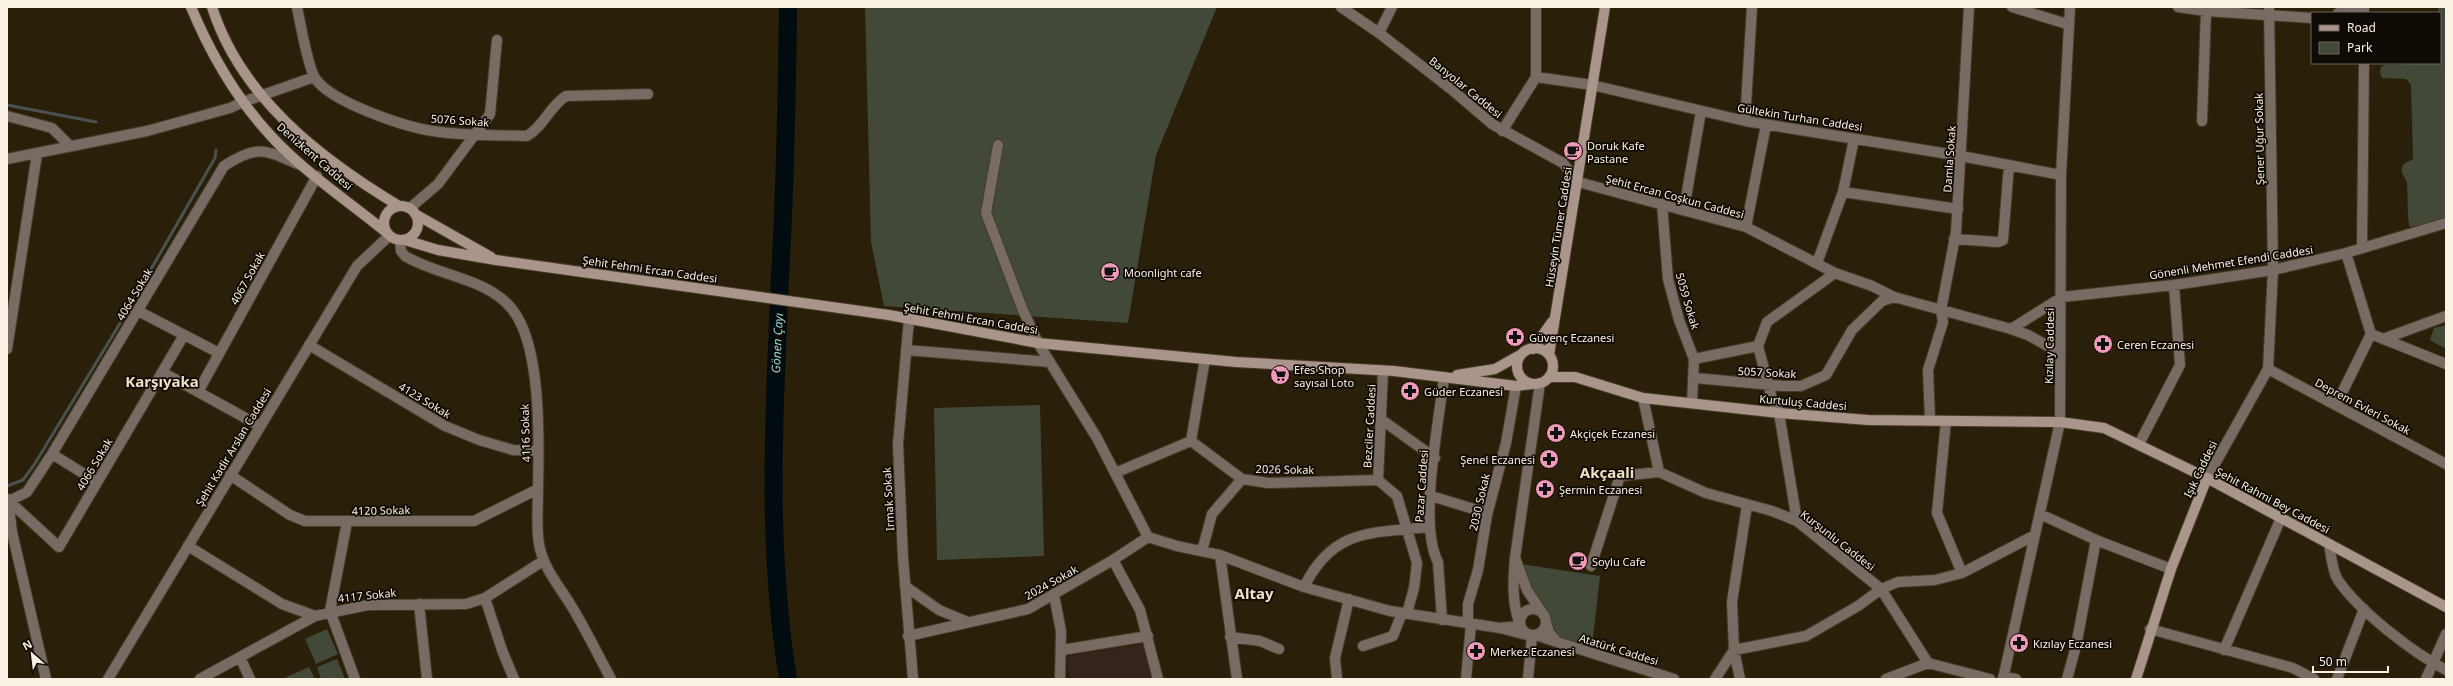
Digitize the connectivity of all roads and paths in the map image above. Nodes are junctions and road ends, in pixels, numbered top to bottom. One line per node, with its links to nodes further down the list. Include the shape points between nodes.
1 (190, 7): 27 (main road, Denizkent Caddesi, via 210,52)
2 (212, 7): 26 (main road, Denizkent Caddesi, via 227,41)
3 (297, 7): 22 (street, 5076 Sokak)
4 (1341, 7): 19 (street, Banyolar Caddesi)
5 (1392, 7): 19 (street)
6 (1536, 7): 23 (street)
7 (1605, 7): 24 (main road, Hüseyin Tümer Caddesi)
8 (1752, 7): 30 (street)
9 (1969, 7): 39 (street, Damla Sokak)
10 (2012, 7): 18 (street)
11 (2070, 7): 18 (street, Kızılay Caddesi)
12 (2178, 7): 15 (street)
13 (2358, 7): 14 (street)
14 (2341, 10)
15 (2206, 11): 16 (street); 31 (street)
16 (2269, 11): 17 (street); 61 (street, Şener Uğur Sokak)
17 (2311, 18)
18 (2067, 24): 43 (street, Kızılay Caddesi)
19 (1379, 33): 33 (street, Banyolar Caddesi)
20 (497, 40): 34 (street, via 490,114)
21 (2364, 64): 57 (street)
22 (314, 77): 26 (street); 34 (street, 5076 Sokak, via 334,96 371,112 433,131)
23 (1536, 77): 24 (street, Gültekin Turhan Caddesi); 33 (street)
24 (1592, 85): 28 (street, Gültekin Turhan Caddesi); 45 (main road, Hüseyin Tümer Caddesi)
25 (648, 94): 34 (street, 5076 Sokak, via 566,96 557,102 528,136)
26 (261, 96): 27 (street); 48 (main road, Denizkent Caddesi, via 305,140 342,169)
27 (243, 102): 37 (street, via 147,131); 42 (main road, Denizkent Caddesi, via 271,136)
28 (1701, 111): 30 (street, Gültekin Turhan Caddesi); 49 (street)
29 (7, 116): 37 (street, via 52,128)
30 (1745, 121): 32 (street, Gültekin Turhan Caddesi)
31 (2202, 121)
32 (1766, 125): 35 (street, Gültekin Turhan Caddesi); 53 (street)
33 (1502, 131): 45 (street, Banyolar Caddesi, via 1563,164)
34 (478, 134): 51 (street, via 438,184)
35 (1854, 139): 39 (street, Gültekin Turhan Caddesi); 46 (street)
36 (998, 145): 75 (street, via 986,213 1020,304)
37 (70, 146): 38 (street)
38 (37, 154): 40 (street); 78 (street)
39 (1961, 156): 41 (street, Gültekin Turhan Caddesi); 50 (street, Damla Sokak)
40 (7, 159)
41 (2009, 165): 43 (street, Gültekin Turhan Caddesi); 55 (street, via 2003,240 1998,242)
42 (308, 168): 44 (main road, Denizkent Caddesi); 67 (street, 4064 Sokak, via 268,151 255,150 238,156 224,166)
43 (2061, 175): 65 (street, Kızılay Caddesi)
44 (317, 176): 54 (main road, Denizkent Caddesi); 82 (street, 4067 Sokak)
45 (1578, 182): 47 (street, Şehit Ercan Coşkun Caddesi); 68 (main road, Hüseyin Tümer Caddesi)
46 (1843, 192): 50 (street); 60 (street)
47 (1662, 204): 49 (street, Şehit Ercan Coşkun Caddesi); 86 (street, 5059 Sokak, via 1668,279 1679,320)
48 (399, 206): 51 (main road); 54 (main road, via 385,215 384,226)
49 (1684, 208): 53 (street, Şehit Ercan Coşkun Caddesi)
50 (1958, 209): 55 (street, Damla Sokak)
51 (412, 211): 56 (main road, via 417,228 414,233); 59 (main road, Şehit Fehmi Ercan Caddesi)
52 (2446, 223): 57 (street, Gönenli Mehmet Efendi Caddesi)
53 (1746, 227): 60 (street, Şehit Ercan Coşkun Caddesi)
54 (388, 234): 56 (main road); 76 (street, Şehit Kadir Arslan Caddesi, via 357,266)
55 (1954, 239): 66 (street, Damla Sokak)
56 (402, 240): 59 (main road, Şehit Fehmi Ercan Caddesi, via 438,250); 110 (street, 4116 Sokak, via 401,251 405,256 498,296 512,309 522,324 532,362)
57 (2362, 247): 58 (street, Gönenli Mehmet Efendi Caddesi)
58 (2346, 253): 61 (street, Gönenli Mehmet Efendi Caddesi); 72 (street)
59 (496, 260): 70 (main road, Şehit Fehmi Ercan Caddesi)
60 (1817, 263): 62 (street, Şehit Ercan Coşkun Caddesi)
61 (2273, 270): 63 (street, Gönenli Mehmet Efendi Caddesi); 89 (street, Işık Caddesi)
62 (1835, 273): 64 (street, Şehit Ercan Coşkun Caddesi); 77 (street, via 1767,322)
63 (2174, 285): 65 (street, Gönenli Mehmet Efendi Caddesi); 109 (street, via 2180,365)
64 (1894, 297): 66 (street, Şehit Ercan Coşkun Caddesi); 96 (street, 5057 Sokak, via 1882,301 1852,330 1826,375 1801,386)
65 (2062, 297): 71 (street); 81 (street, Kızılay Caddesi)
66 (1940, 310): 71 (street, Şehit Ercan Coşkun Caddesi); 104 (street, Damla Sokak, via 1943,322 1928,370)
67 (138, 311): 73 (street); 111 (street, 4064 Sokak)
68 (1556, 316): 79 (main road); 84 (main road, Hüseyin Tümer Caddesi)
69 (2446, 316): 74 (street)
70 (908, 319): 75 (main road, Şehit Fehmi Ercan Caddesi); 80 (street, Irmak Sokak)
71 (2011, 329): 81 (street, Şehit Ercan Coşkun Caddesi, via 2028,335)
72 (2371, 334): 74 (street); 101 (street)
73 (184, 335): 82 (street); 91 (street, 4066 Sokak)
74 (2383, 339): 88 (street)
75 (1038, 343): 85 (main road, Şehit Fehmi Ercan Caddesi); 87 (street)
76 (309, 345): 107 (street, Şehit Kadir Arslan Caddesi); 110 (street, 4123 Sokak, via 445,426 513,450)
77 (1758, 346): 86 (street); 96 (street)
78 (7, 349)
79 (1533, 349): 83 (main road); 84 (main road)
80 (906, 350): 87 (street); 145 (street, Irmak Sokak, via 898,444)
81 (2060, 353): 106 (street, Kızılay Caddesi)
82 (219, 354): 98 (street, 4067 Sokak)
83 (1522, 354): 92 (main road, Şehit Fehmi Ercan Caddesi, via 1495,369); 95 (main road, via 1517,371 1524,380)
84 (1549, 355): 93 (main road, via 1552,367)
85 (1205, 359): 90 (main road, Şehit Fehmi Ercan Caddesi); 108 (street)
86 (1694, 359): 94 (street, 5059 Sokak)
87 (1050, 362): 115 (street, via 1097,438)
88 (2446, 364)
89 (2268, 369): 101 (street, Deprem Evleri Sokak); 117 (street, Işık Caddesi)
90 (1383, 371): 92 (main road, Şehit Fehmi Ercan Caddesi); 103 (street, Bezciler Caddesi)
91 (162, 372): 98 (street); 120 (street, 4066 Sokak)
92 (1444, 377): 97 (main road, Şehit Fehmi Ercan Caddesi); 112 (street, Pazar Caddesi)
93 (1549, 377): 95 (main road); 99 (main road, Kurtuluş Caddesi, via 1575,376)
94 (1694, 378): 96 (street, 5057 Sokak); 100 (street, 5059 Sokak)
95 (1536, 383): 97 (main road, Şehit Fehmi Ercan Caddesi); 139 (street)
96 (1768, 385): 102 (street)
97 (1516, 386): 125 (street, 2030 Sokak, via 1506,443)
98 (198, 392): 107 (street)
99 (1643, 398): 100 (main road, Kurtuluş Caddesi); 114 (street)
100 (1692, 403): 102 (main road, Kurtuluş Caddesi)
101 (2336, 405): 113 (street, Deprem Evleri Sokak)
102 (1779, 413): 104 (main road, Kurtuluş Caddesi, via 1868,420); 128 (street)
103 (1382, 420): 112 (street); 119 (street, Bezciler Caddesi)
104 (1930, 420): 105 (main road, Kurtuluş Caddesi)
105 (1946, 421): 106 (main road, Kurtuluş Caddesi); 144 (street, via 1937,513)
106 (2060, 422): 109 (main road, Şehit Rahmi Bey Caddesi, via 2104,428); 126 (street, Kızılay Caddesi)
107 (260, 426): 116 (street, Şehit Kadir Arslan Caddesi)
108 (1191, 441): 115 (street); 118 (street, 2026 Sokak)
109 (2139, 444): 117 (main road, Şehit Rahmi Bey Caddesi)
110 (538, 451): 121 (street, 4116 Sokak)
111 (52, 454): 120 (street); 123 (street, 4064 Sokak, via 27,492)
112 (1435, 458): 122 (street, Pazar Caddesi)
113 (2446, 464)
114 (1659, 472): 124 (street, Kurşunlu Caddesi, via 1706,493); 142 (street, Kurşunlu Caddesi, via 1620,476)
115 (1115, 473): 133 (street)
116 (230, 476): 129 (street, 4120 Sokak, via 290,515 306,521); 136 (street, Şehit Kadir Arslan Caddesi)
117 (2207, 478): 127 (main road, Şehit Rahmi Bey Caddesi); 143 (main road, Işık Caddesi)
118 (1242, 479): 119 (street, 2026 Sokak, via 1268,483); 137 (street, via 1212,514)
119 (1378, 480): 131 (street, Bezciler Caddesi, via 1396,496)
120 (97, 482): 123 (street, 4066 Sokak, via 59,547)
121 (538, 489): 129 (street, 4120 Sokak, via 474,521); 141 (street, 4116 Sokak, via 538,543)
122 (1431, 496): 125 (street); 130 (street, Pazar Caddesi)
123 (8, 500): 181 (street, via 12,532)
124 (1747, 505): 128 (street, Kurşunlu Caddesi); 173 (street, via 1732,602)
125 (1487, 513): 160 (street, 2030 Sokak, via 1478,570 1468,604)
126 (2040, 514): 132 (street, Kızılay Caddesi); 134 (street)
127 (2281, 518): 135 (main road, Şehit Rahmi Bey Caddesi); 174 (street)
128 (1797, 521): 147 (street, Kurşunlu Caddesi)
129 (347, 522): 154 (street)
130 (1430, 527): 131 (street); 158 (street, Pazar Caddesi, via 1438,562)
131 (1406, 530): 146 (street, via 1359,536 1343,541 1316,564); 155 (street, Bezciler Caddesi, via 1417,563 1414,588)
132 (2035, 535): 144 (street); 180 (street, Kızılay Caddesi)
133 (1148, 536): 137 (street); 140 (street, 2024 Sokak)
134 (2096, 540): 143 (street); 202 (street, via 2076,646)
135 (2329, 544): 152 (main road, Şehit Rahmi Bey Caddesi); 153 (street, via 2337,579)
136 (188, 546): 156 (street, via 282,604); 182 (street, Şehit Kadir Arslan Caddesi)
137 (1202, 551): 138 (street)
138 (1220, 555): 146 (street); 168 (street)
139 (1515, 558): 157 (street, via 1527,590); 161 (street, via 1512,584 1515,610)
140 (1114, 560): 148 (street, 2024 Sokak); 167 (street, via 1140,610)
141 (543, 561): 149 (street, 4117 Sokak); 188 (street, 4116 Sokak, via 573,608)
142 (1591, 566)
143 (2171, 569): 163 (main road, Işık Caddesi)
144 (1962, 573): 147 (street, via 1935,580 1898,582)
145 (905, 586): 159 (street, via 939,610); 166 (street, Irmak Sokak)
146 (1304, 587): 150 (street)
147 (1880, 589): 173 (street, via 1858,606 1806,636); 177 (street, Kurşunlu Caddesi)
148 (1054, 595): 159 (street, 2024 Sokak, via 1028,609); 172 (street)
149 (485, 598): 151 (street, 4117 Sokak, via 466,604); 187 (street)
150 (1349, 599): 155 (street); 193 (street, via 1335,658)
151 (419, 604): 154 (street, 4117 Sokak, via 368,605); 186 (street)
152 (2446, 606)
153 (2364, 609): 176 (street); 205 (street)
154 (330, 611): 156 (street, 4117 Sokak); 185 (street)
155 (1405, 613): 158 (street); 170 (street, Bezciler Caddesi, via 1393,636)
156 (315, 616): 175 (street, 4117 Sokak)
157 (1545, 618): 161 (street, via 1536,609 1527,610 1521,616); 165 (street, via 1543,630); 169 (street, via 1549,632)
158 (1442, 620): 160 (street)
159 (968, 622): 166 (street, 2024 Sokak)
160 (1469, 624): 162 (street); 194 (street, 2030 Sokak)
161 (1520, 624): 162 (street); 165 (street)
162 (1500, 628): 165 (street, Atatürk Caddesi)
163 (2150, 629): 174 (street); 203 (main road, Işık Caddesi)
164 (2446, 634): 176 (street)
165 (1532, 635): 169 (street, Atatürk Caddesi); 195 (street)
166 (908, 636): 189 (street, Irmak Sokak)
167 (1148, 636): 172 (street); 191 (street)
168 (1230, 637): 171 (street, via 1260,640); 192 (street)
169 (1557, 642): 179 (street, Atatürk Caddesi)
170 (1363, 646)
171 (1279, 649)
172 (1062, 650): 190 (street)
173 (1734, 650): 197 (street); 198 (street)
174 (2224, 650): 204 (street, via 2293,668)
175 (240, 657): 183 (street, 4117 Sokak); 184 (street)
176 (2432, 662): 178 (street); 206 (street)
177 (1928, 663): 199 (street); 200 (street)
178 (2446, 670)
179 (1663, 677): 196 (street, Atatürk Caddesi)
180 (2003, 678): 201 (street)
181 (46, 679)
182 (108, 679)
183 (200, 679)
184 (250, 679)
185 (355, 679)
186 (427, 679)
187 (514, 679)
188 (611, 679)
189 (913, 679)
190 (1060, 679)
191 (1158, 679)
192 (1237, 679)
193 (1337, 679)
194 (1466, 679)
195 (1528, 679)
196 (1674, 679)
197 (1715, 679)
198 (1740, 679)
199 (1886, 679)
200 (1990, 679)
201 (2016, 679)
202 (2067, 679)
203 (2136, 679)
204 (2314, 679)
205 (2337, 679)
206 (2426, 679)

